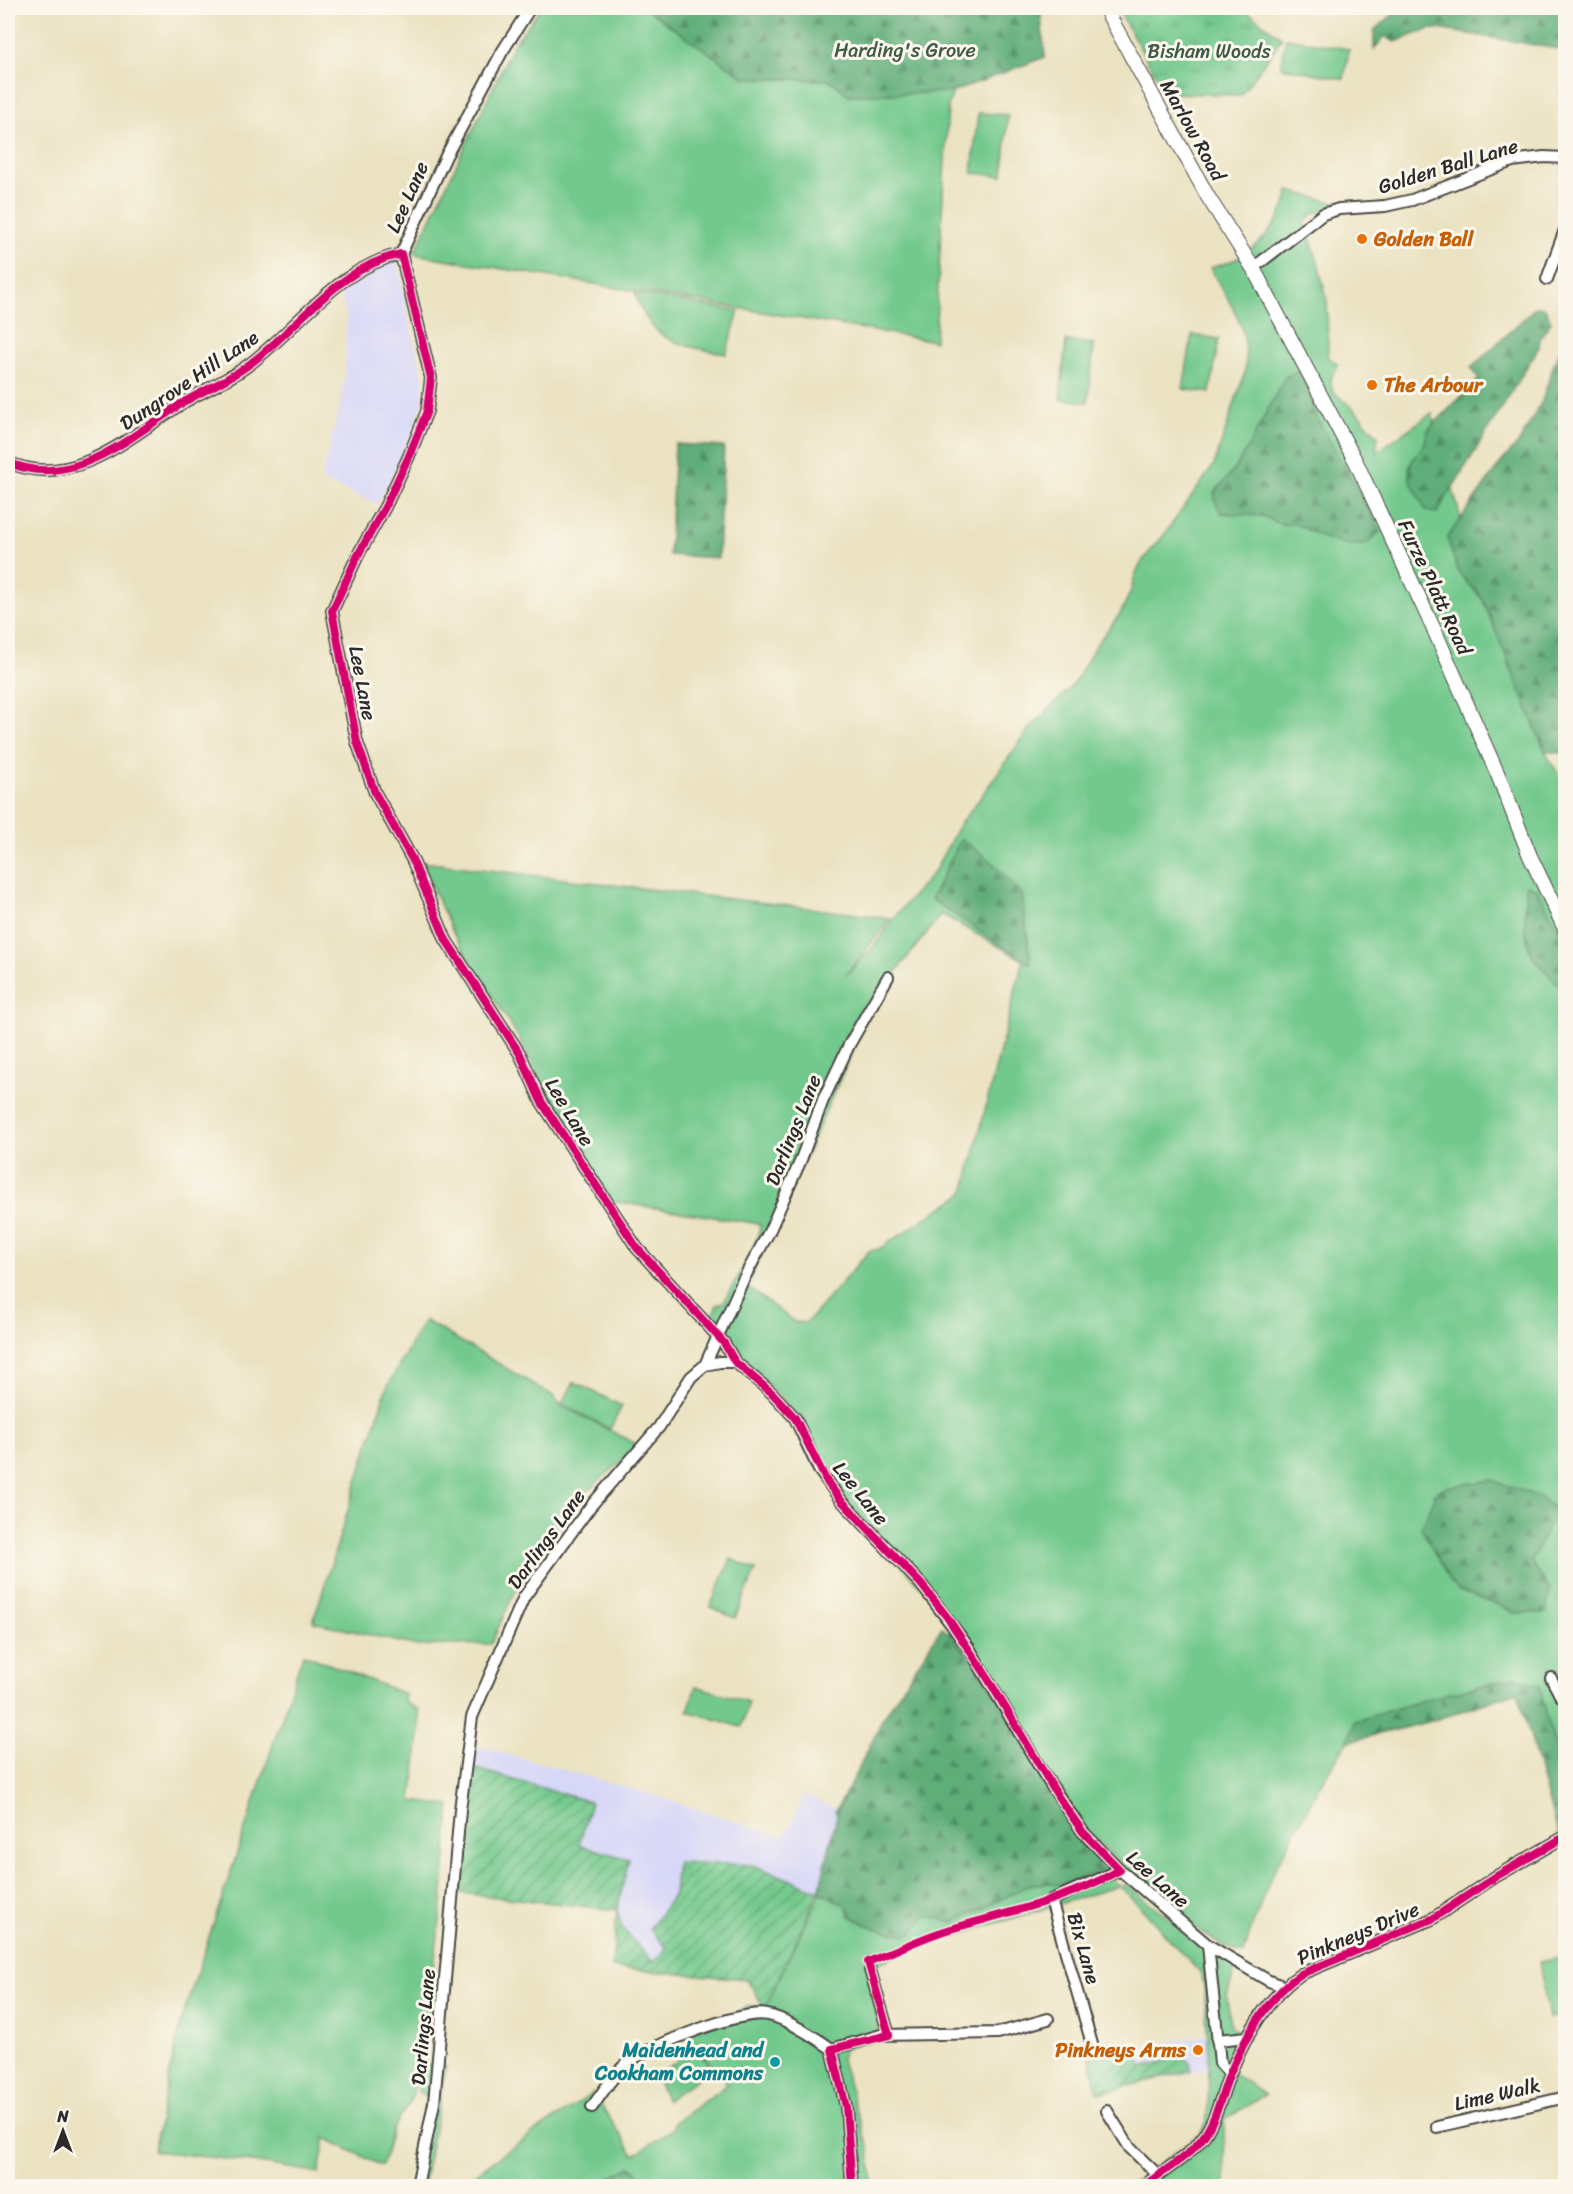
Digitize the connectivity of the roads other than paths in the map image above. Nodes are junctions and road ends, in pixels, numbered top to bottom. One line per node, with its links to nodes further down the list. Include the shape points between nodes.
1 (530, 8): 5 (street, Lee Lane, via 446,156)
2 (1105, 8): 6 (main road, Marlow Road, via 1208,197)
3 (1566, 158): 6 (street, Golden Ball Lane, via 1512,161 1412,200 1323,214)
4 (1566, 227): 7 (street)
5 (400, 255): 8 (street, Dungrove Hill Lane, via 369,266 331,290 250,364 122,444 68,468 31,469); 11 (street, Lee Lane, via 431,378 427,411 410,456 332,611 357,742 375,793 412,859 446,940 520,1054 541,1101 637,1248)
6 (1253, 268): 9 (main road, Furze Platt Road, via 1356,462)
7 (1547, 279)
8 (8, 462)
9 (1566, 931)
10 (888, 977): 11 (street, Darlings Lane, via 849,1045 823,1100 801,1162)
11 (717, 1337): 12 (street, Lee Lane); 13 (street, Darlings Lane)
12 (735, 1362): 13 (street); 17 (street, Lee Lane, via 795,1418 833,1491 947,1617 1059,1798 1083,1832)
13 (705, 1365): 33 (street, Darlings Lane, via 691,1377 659,1427 590,1507 524,1597 472,1717 434,2103)
14 (1551, 1678): 15 (street)
15 (1566, 1701)
16 (1566, 1836): 20 (street, Pinkneys Drive, via 1432,1919 1301,1974)
17 (1120, 1870): 18 (street, Lee Lane); 25 (street, Bix Lane, via 1051,1900)
18 (1208, 1945): 20 (street, Lee Lane); 24 (street)
19 (870, 1970): 22 (street)
20 (1283, 1986): 23 (street, Pinkneys Drive)
21 (1048, 2019): 22 (street, via 998,2033)
22 (889, 2035): 26 (street)
23 (1248, 2037): 24 (street); 27 (street, Pinkneys Drive)
24 (1217, 2040): 27 (street, via 1220,2062)
25 (1092, 2044)
26 (832, 2049): 29 (street, via 782,2020 752,2013 692,2032 629,2061); 34 (street, via 846,2107)
27 (1230, 2074): 32 (street, Pinkneys Drive, via 1206,2132 1196,2145)
28 (1566, 2097): 31 (street, Lime Walk)
29 (592, 2107)
30 (1107, 2111): 32 (street, via 1130,2148)
31 (1437, 2127)
32 (1158, 2175): 35 (street, Pinkneys Drive)
33 (417, 2187)
34 (852, 2187)
35 (1144, 2187)

